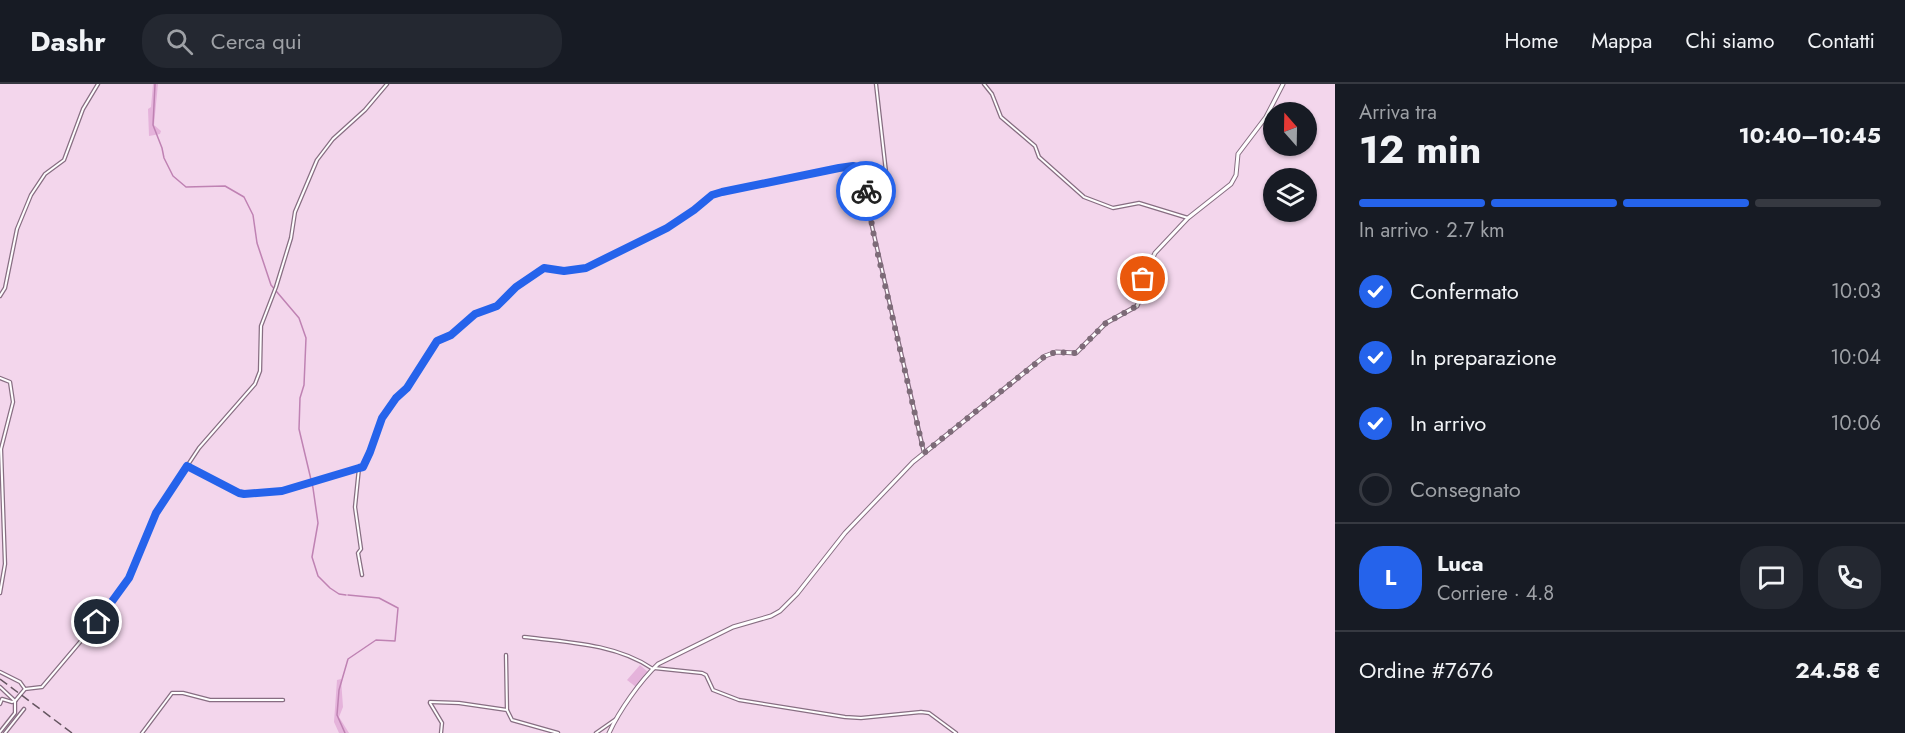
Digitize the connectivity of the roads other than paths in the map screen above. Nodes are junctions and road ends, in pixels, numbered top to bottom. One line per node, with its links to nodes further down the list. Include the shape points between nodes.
1 (98, 84): 8 (street, via 83,109 64,160 45,174 31,195 17,229)
2 (387, 84): 11 (street, via 317,160 295,212 291,238 261,326 260,371 255,384)
3 (876, 84): 6 (street, via 886,172)
4 (984, 84): 7 (street, via 1001,117 1084,197 1113,208 1139,203)
5 (1283, 84): 7 (street, via 1266,117 1238,154 1231,184)
6 (866, 200): 10 (street); 12 (street, via 866,173 861,168 825,170 712,195 679,221 586,268 544,268 497,306 475,314 451,335 437,341 382,418 370,452)
7 (1188, 218): 10 (street, via 1152,256 1137,306 1106,323 1076,353 1045,356)
8 (0, 296)
9 (0, 378): 14 (street, via 9,382 13,402 1,449 5,564)
10 (924, 453): 17 (street, via 850,528 780,611 710,637)
11 (187, 466): 12 (street, via 239,493 282,491); 20 (street, via 156,513 129,578 104,613 42,687)
12 (359, 468): 13 (street, via 355,507)
13 (362, 575)
14 (0, 592)
15 (524, 637): 17 (street, via 619,652)
16 (506, 655): 25 (street)
17 (653, 669): 26 (street); 34 (street, via 702,673 713,690 739,700 845,717 929,713)
18 (0, 672): 20 (street)
19 (0, 687): 22 (street)
20 (25, 689): 22 (street)
21 (283, 700): 29 (street, via 210,700 172,693)
22 (15, 701): 23 (street, via 2,699); 27 (street, via 15,713)
23 (0, 704)
24 (24, 709): 28 (street)
25 (507, 710): 30 (street, via 430,702 442,723); 31 (street, via 512,720)
26 (616, 718): 32 (street); 33 (street)
27 (0, 732)
28 (5, 733)
29 (142, 733)
30 (441, 733)
31 (558, 733)
32 (596, 733)
33 (609, 733)
34 (956, 733)

